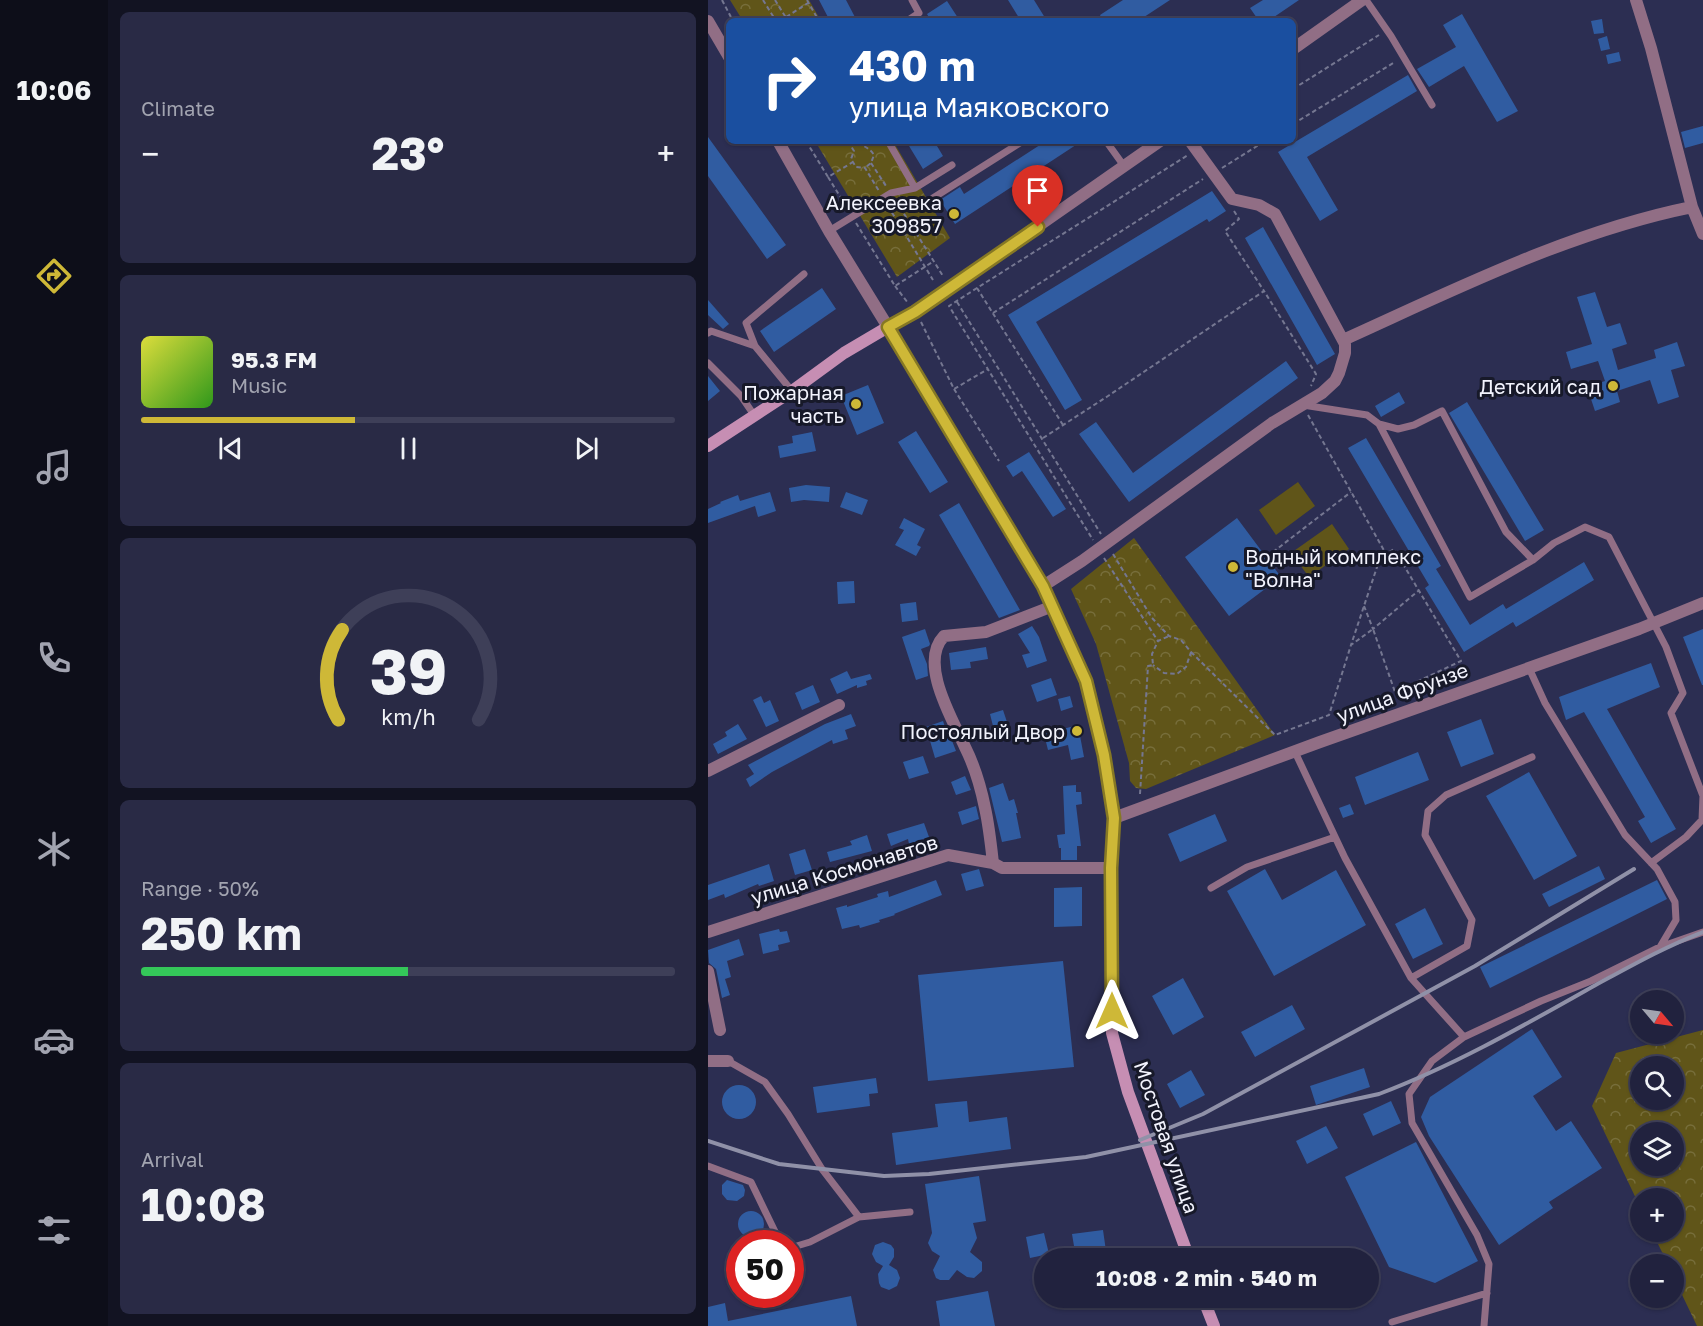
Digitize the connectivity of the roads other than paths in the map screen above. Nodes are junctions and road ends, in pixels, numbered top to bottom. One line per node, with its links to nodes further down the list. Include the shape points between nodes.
1 (912, 0): 4 (lane, via 919,13)
2 (1364, 0): 6 (street); 8 (lane, via 1391,33)
3 (1636, 0): 19 (street)
4 (912, 18)
5 (708, 21): 7 (street)
6 (1296, 47)
7 (726, 52)
8 (1432, 105)
9 (780, 144): 20 (street, Мостовая улица)
10 (890, 144): 17 (lane)
11 (1018, 144): 18 (lane)
12 (1109, 144): 16 (lane)
13 (1156, 144): 16 (street)
14 (1193, 145): 25 (street, via 1232,199 1259,205 1275,214)
15 (952, 165): 17 (lane)
16 (1124, 166): 23 (street)
17 (915, 188): 20 (lane, via 891,193)
18 (933, 198)
19 (1692, 207): 21 (street); 25 (street, via 1535,254)
20 (829, 231): 23 (street, Мостовая улица)
21 (1703, 234)
22 (804, 274): 26 (lane, via 746,323)
23 (888, 327): 28 (main road); 34 (main road, Мостовая улица)
24 (708, 333): 26 (lane)
25 (1343, 340): 29 (street, via 1345,353 1335,381)
26 (755, 346): 28 (lane)
27 (708, 363): 30 (lane)
28 (792, 391): 30 (main road)
29 (1302, 405): 31 (lane, via 1367,415); 34 (street)
30 (754, 415): 32 (main road)
31 (1379, 424): 33 (lane, via 1398,429 1442,411 1506,532); 33 (lane, via 1470,597)
32 (708, 446)
33 (1533, 560): 37 (lane, via 1554,543 1585,527 1609,537)
34 (1043, 586): 36 (main road, Мостовая улица)
35 (1703, 603): 37 (street, улица Фрунзе)
36 (1053, 606): 43 (main road, Мостовая улица, via 1086,681); 45 (street, via 986,632 944,636 937,643 935,664 942,701 966,748 985,808)
37 (1653, 623): 38 (street, улица Фрунзе); 46 (lane, via 1683,693 1671,713 1703,796 1702,820)
38 (1529, 668): 40 (street, улица Фрунзе); 46 (lane, via 1545,703 1625,835)
39 (839, 705): 42 (street)
40 (1294, 752): 43 (street, улица Фрунзе); 44 (lane)
41 (1532, 757): 53 (lane, via 1446,795 1428,811 1425,835 1472,920 1467,946)
42 (708, 771)
43 (1114, 818): 47 (main road, Мостовая улица)
44 (1335, 837): 48 (lane, via 1247,867); 53 (lane)
45 (993, 863): 47 (street, улица Космонавтов, via 1002,868); 49 (street, улица Космонавтов, via 948,855)
46 (1650, 863): 51 (lane, via 1675,902 1676,920)
47 (1111, 868): 63 (main road, Мостовая улица, via 1112,1033 1128,1092)
48 (1211, 888)
49 (708, 932)
50 (1703, 932): 51 (lane)
51 (1660, 947): 55 (lane)
52 (708, 971): 54 (street)
53 (1411, 978): 55 (lane)
54 (720, 1030)
55 (1464, 1036): 64 (lane, via 1432,1061 1409,1094 1412,1123 1490,1264)
56 (708, 1061): 57 (street)
57 (728, 1061): 60 (lane, via 765,1082)
58 (708, 1166): 61 (lane, via 751,1182)
59 (910, 1212): 60 (lane)
60 (859, 1217): 62 (lane)
61 (774, 1230)
62 (804, 1244)
63 (1185, 1248)
64 (1487, 1293): 66 (lane); 68 (lane)
65 (1207, 1308): 67 (main road)
66 (1392, 1322)
67 (1213, 1323)
68 (1484, 1326)

